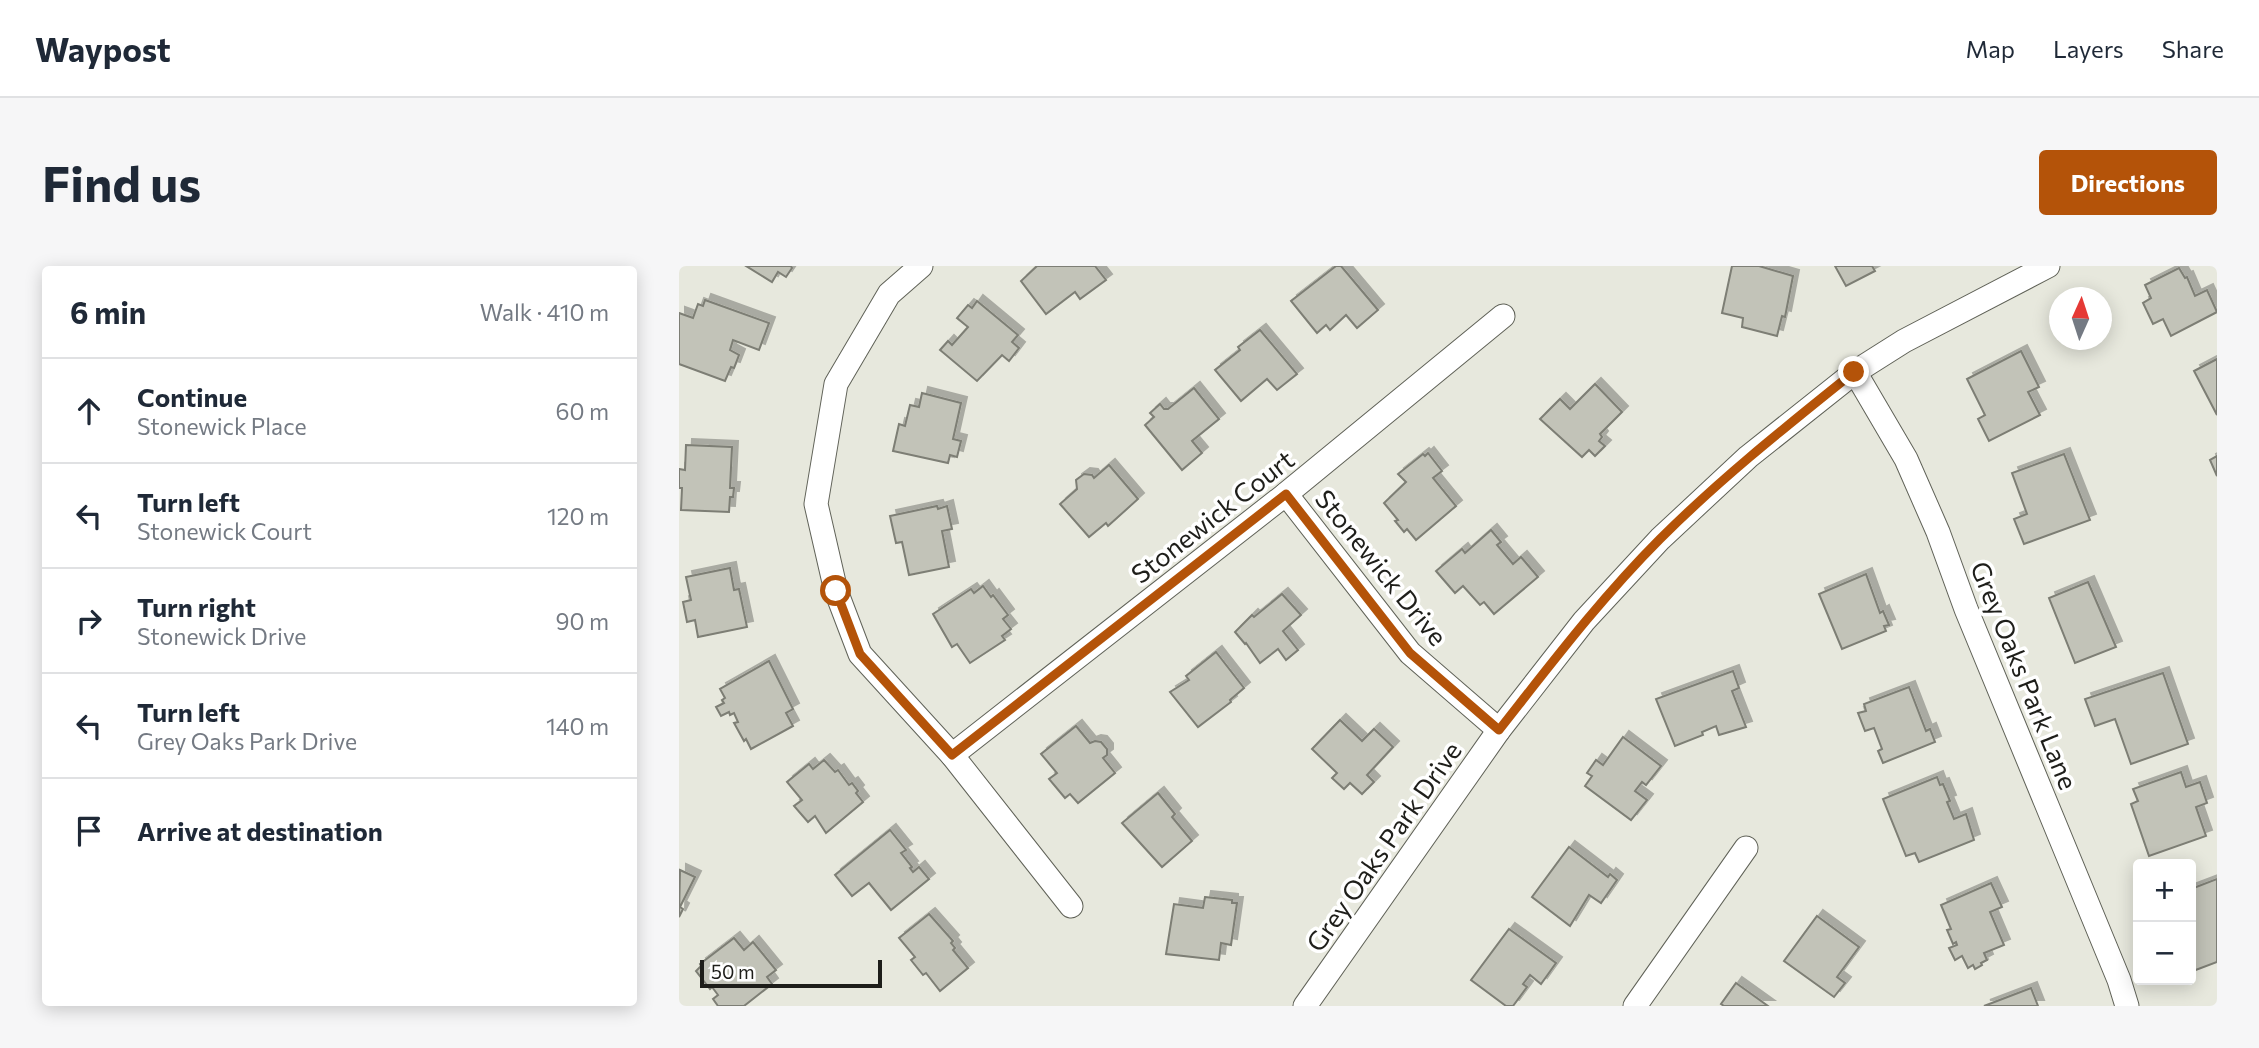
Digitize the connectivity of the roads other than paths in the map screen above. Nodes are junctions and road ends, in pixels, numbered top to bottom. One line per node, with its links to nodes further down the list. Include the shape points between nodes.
1 (921, 266): 7 (street, via 889,294 836,384 816,504 836,591 860,654)
2 (2049, 266): 4 (street, Grey Oaks Park Drive)
3 (1503, 316): 5 (street, Stonewick Court)
4 (1854, 372): 6 (street, Grey Oaks Park Drive, via 1748,457 1660,539 1584,621); 12 (street, Grey Oaks Park Lane, via 1906,459 1938,532)
5 (1286, 494): 6 (street, Stonewick Drive, via 1410,653); 7 (street, Stonewick Court)
6 (1499, 730): 10 (street, Grey Oaks Park Drive)
7 (952, 755): 9 (street)
8 (1746, 848): 11 (street)
9 (1071, 906)
10 (1305, 1006)
11 (1635, 1006)
12 (2127, 1006)

